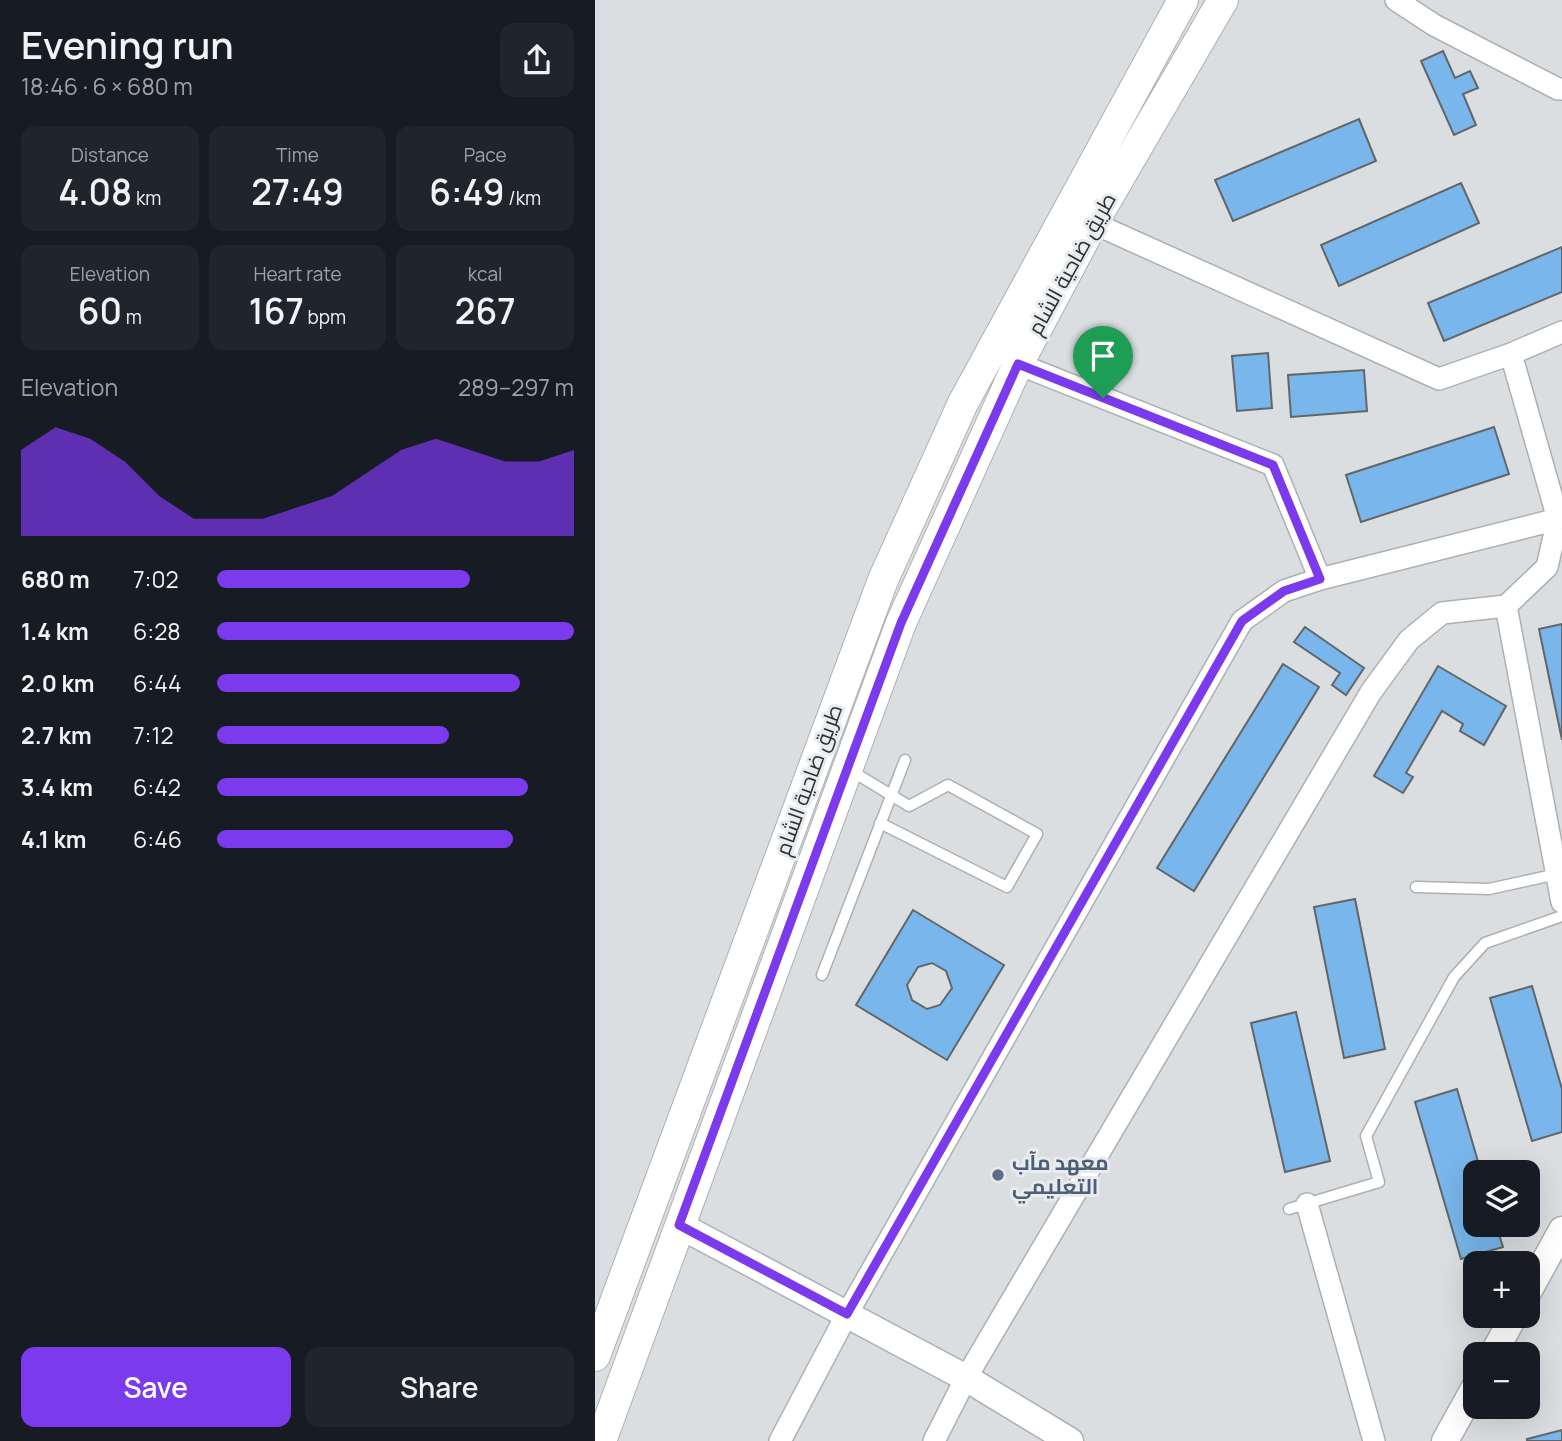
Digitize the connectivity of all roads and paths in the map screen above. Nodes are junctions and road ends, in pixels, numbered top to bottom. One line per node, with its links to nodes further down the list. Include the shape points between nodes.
1 (1183, 0): 26 (main road, طريق ضاحية الشام, via 963,403 883,580)
2 (1223, 0): 5 (main road, طريق ضاحية الشام)
3 (1396, 0): 4 (street, via 1434,25)
4 (1562, 89)
5 (1093, 223): 7 (street, via 1439,379); 8 (main road, طريق ضاحية الشام)
6 (1562, 332): 7 (street)
7 (1511, 354): 9 (street)
8 (1018, 364): 10 (street, via 1273,465); 13 (main road, طريق ضاحية الشام, via 901,623)
9 (1559, 519): 10 (street); 11 (street, via 1547,567)
10 (1320, 579): 25 (street, via 1284,591 1242,621)
11 (1506, 606): 16 (street); 27 (street, via 1442,613 1409,640 1371,692)
12 (905, 760): 14 (lane)
13 (847, 768): 14 (lane); 22 (main road, طريق ضاحية الشام)
14 (890, 796): 15 (lane); 15 (lane, via 909,807 948,785 1037,834 1007,887)
15 (880, 823): 20 (lane)
16 (1557, 874): 17 (lane, via 1489,889); 18 (street)
17 (1416, 887)
18 (1562, 902)
19 (1562, 916): 21 (lane, via 1485,943 1454,977 1366,1136 1379,1182)
20 (822, 975)
21 (1298, 1206): 34 (street)
22 (679, 1225): 25 (street); 29 (main road, طريق ضاحية الشام)
23 (1561, 1234): 24 (street)
24 (1540, 1271)
25 (847, 1314): 27 (street); 31 (street)
26 (595, 1356)
27 (966, 1378): 32 (street); 33 (street)
28 (1463, 1407): 30 (street)
29 (607, 1435)
30 (1445, 1436)
31 (780, 1441)
32 (934, 1441)
33 (1070, 1441)
34 (1374, 1441)

